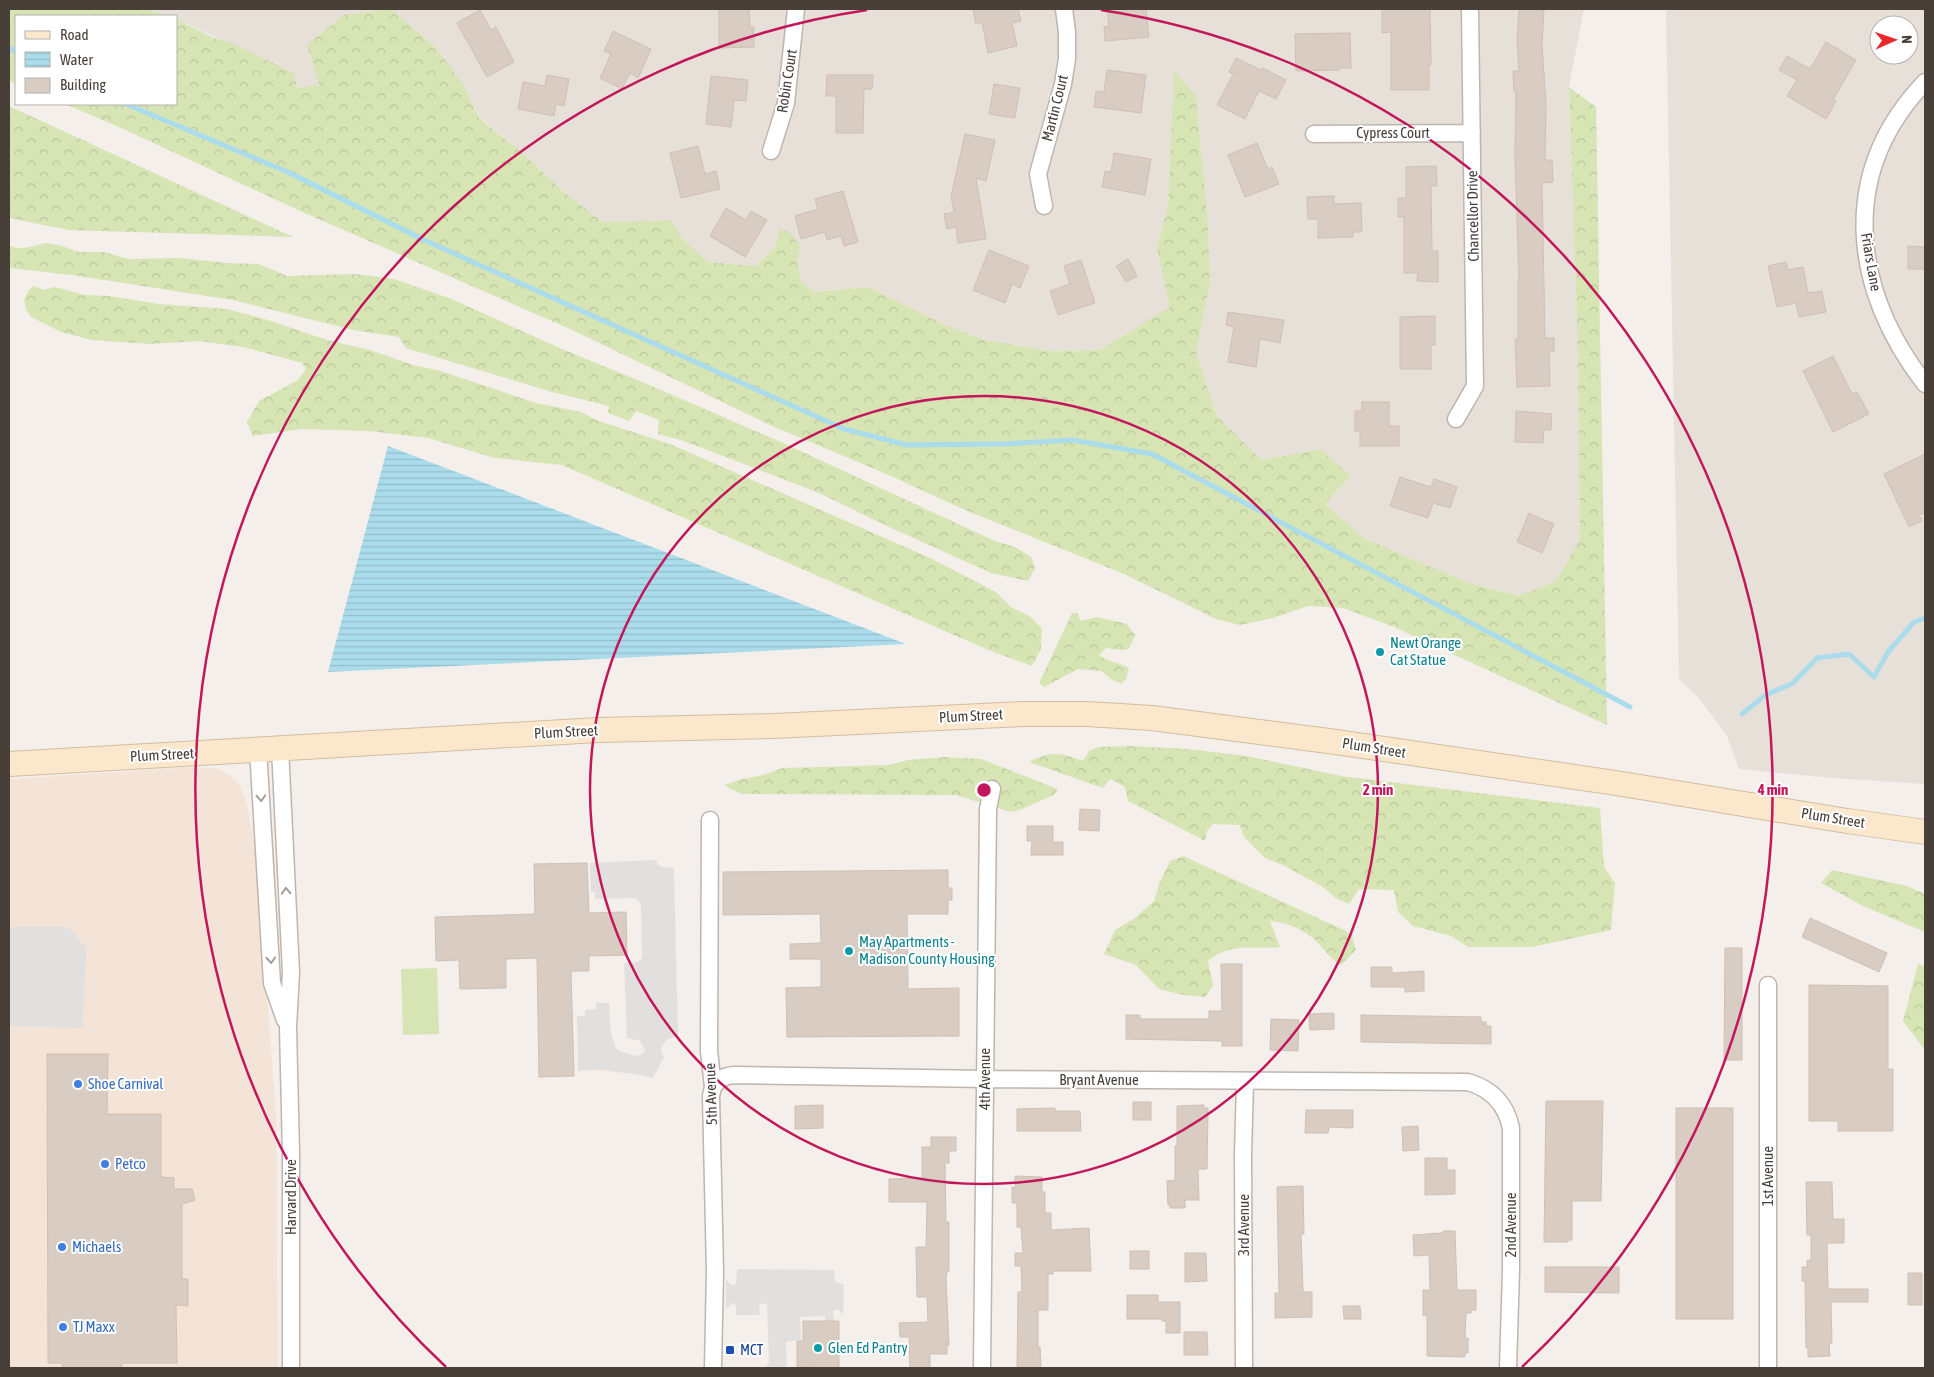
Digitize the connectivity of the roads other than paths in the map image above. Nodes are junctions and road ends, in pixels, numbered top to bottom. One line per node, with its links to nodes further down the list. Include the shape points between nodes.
1 (796, 9): 7 (street, Robin Court, via 786,103)
2 (1064, 9): 8 (street, Martin Court, via 1066,67 1038,174)
3 (1470, 9): 5 (street, Chancellor Drive)
4 (1925, 82): 9 (street, Friars Lane, via 1882,143 1867,196 1864,225 1870,278 1879,306 1908,362)
5 (1472, 132): 6 (street, Cypress Court); 10 (street, Chancellor Drive, via 1474,386)
6 (1314, 134)
7 (771, 151)
8 (1044, 206)
9 (1925, 384)
10 (1456, 418)
11 (269, 749): 12 (main road, Plum Street); 15 (main road, Plum Street, via 598,730 1087,714 1152,718 1336,742); 17 (street, Harvard Drive, one-way to 11, via 291,973); 17 (street, Harvard Drive, one-way to 17, via 272,983)
12 (9, 764)
13 (992, 789): 18 (street, 4th Avenue, via 988,809)
14 (710, 820): 20 (street, 5th Avenue, via 710,1051)
15 (1925, 832)
16 (1768, 985): 27 (street, 1st Avenue)
17 (288, 1027): 22 (street, Harvard Drive)
18 (986, 1080): 19 (street, Bryant Avenue); 20 (street, Bryant Avenue, via 734,1075 725,1076); 24 (street, 4th Avenue)
19 (1245, 1082): 21 (street, Bryant Avenue, via 1468,1082); 25 (street, 3rd Avenue)
20 (713, 1087): 23 (street, 5th Avenue)
21 (1487, 1089): 26 (street, 2nd Avenue, via 1502,1103 1511,1128)
22 (291, 1368)
23 (713, 1368)
24 (982, 1368)
25 (1244, 1368)
26 (1508, 1368)
27 (1768, 1368)

